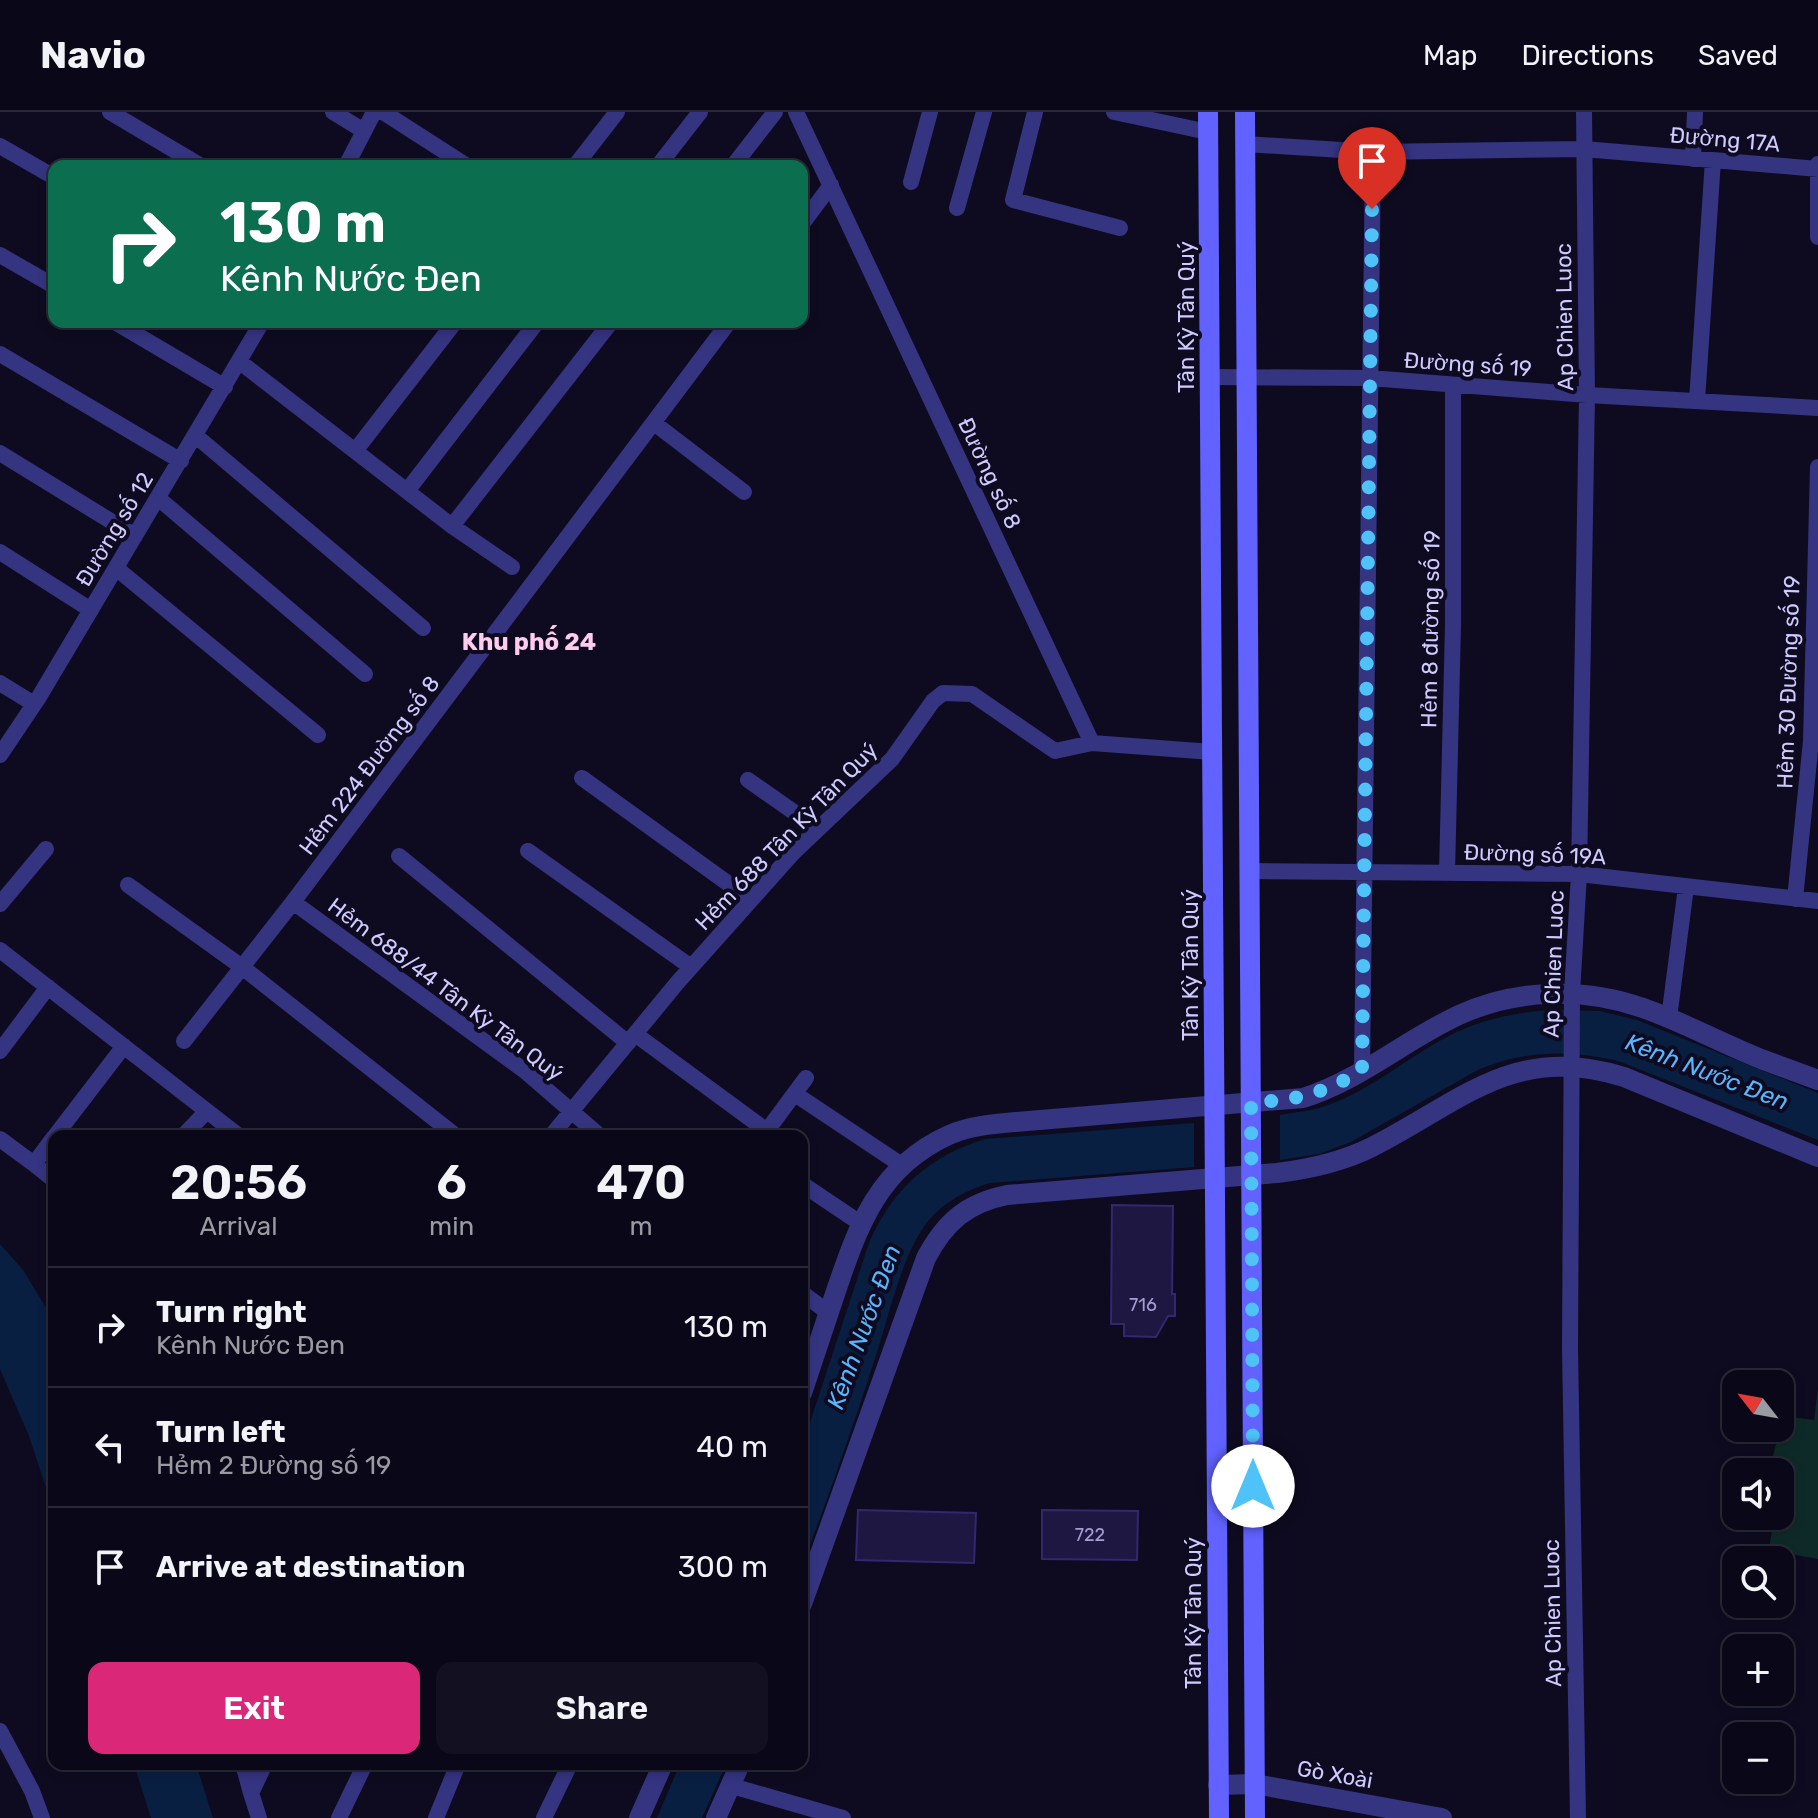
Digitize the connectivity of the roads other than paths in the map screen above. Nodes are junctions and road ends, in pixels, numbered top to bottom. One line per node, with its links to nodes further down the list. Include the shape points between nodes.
1 (110, 112): 23 (street)
2 (333, 112): 17 (street)
3 (374, 112): 17 (street)
4 (383, 112): 25 (street)
5 (617, 112): 26 (street)
6 (700, 112): 27 (street)
7 (775, 112): 28 (street)
8 (796, 112): 33 (street, Đường số 8)
9 (930, 112): 32 (street)
10 (984, 112): 34 (street)
11 (1035, 112): 36 (street, via 1013,200)
12 (1114, 112): 16 (street)
13 (1245, 112): 18 (main road)
14 (1584, 112): 20 (street, Ap Chien Luoc)
15 (1695, 112): 22 (street)
16 (1208, 122): 49 (main road, Tân Kỳ Tân Quý)
17 (364, 131): 24 (street)
18 (1245, 144): 21 (street, Đường 17A); 48 (main road)
19 (0, 146): 31 (street)
20 (1584, 149): 21 (street, Đường 17A); 22 (street, Đường 17A); 53 (street, Ap Chien Luoc)
21 (1373, 152): 50 (street)
22 (1693, 159): 29 (street, Đường 17A)
23 (191, 160)
24 (349, 160)
25 (458, 160)
26 (580, 160)
27 (663, 160)
28 (738, 160)
29 (1713, 160): 30 (street, Đường 17A); 54 (street)
30 (1818, 168): 37 (street)
31 (48, 174)
32 (911, 182)
33 (831, 185): 35 (street); 77 (street, Đường số 8)
34 (957, 208)
35 (808, 216)
36 (1120, 228)
37 (1818, 237)
38 (0, 255): 39 (street)
39 (48, 283)
40 (125, 328): 52 (street)
41 (259, 328): 47 (street, Đường số 12)
42 (450, 328): 58 (street)
43 (532, 328): 62 (street)
44 (606, 328): 65 (street)
45 (725, 328): 56 (street, Hẻm 224 Đường số 8)
46 (0, 354): 60 (street)
47 (240, 362): 52 (street, Đường số 12); 58 (street)
48 (1246, 376): 49 (street, Đường số 19); 50 (street, Đường số 19); 86 (main road)
49 (1210, 377): 78 (main road, Tân Kỳ Tân Quý)
50 (1370, 378): 51 (street, Đường số 19); 87 (street)
51 (1453, 385): 53 (street, Đường số 19); 88 (street, Hẻm 8 đường số 19)
52 (225, 387): 57 (street, Đường số 12)
53 (1587, 395): 54 (street, Đường số 19); 89 (street, Ap Chien Luoc)
54 (1697, 401): 55 (street, Đường số 19)
55 (1818, 408)
56 (654, 423): 63 (street); 95 (street, Hẻm 224 Đường số 8)
57 (196, 436): 60 (street, Đường số 12); 71 (street)
58 (355, 451): 62 (street)
59 (0, 453): 66 (street)
60 (181, 461): 64 (street, Đường số 12)
61 (1818, 467): 76 (street, Hẻm 30 Đường số 19)
62 (407, 491): 65 (street)
63 (744, 492)
64 (158, 498): 66 (street, Đường số 12); 72 (street)
65 (452, 526): 68 (street)
66 (135, 536): 69 (street, Đường số 12)
67 (0, 552): 70 (street)
68 (512, 567)
69 (116, 568): 70 (street, Đường số 12); 75 (street)
70 (91, 610): 74 (street, Đường số 12)
71 (423, 628)
72 (365, 674)
73 (0, 683): 74 (street)
74 (34, 704): 79 (street, Đường số 12)
75 (318, 735)
76 (1814, 741): 92 (street, Hẻm 30 Đường số 19)
77 (1092, 743): 78 (street); 82 (street, Hẻm 688 Tân Kỳ Tân Quý, via 1055,751 972,694 943,693 892,759)
78 (1212, 752): 113 (main road, Tân Kỳ Tân Quý)
79 (1, 753)
80 (582, 778): 93 (street)
81 (748, 780): 82 (street)
82 (818, 829): 93 (street, Hẻm 688 Tân Kỳ Tân Quý)
83 (46, 849): 96 (street)
84 (528, 851): 99 (street)
85 (399, 856): 103 (street)
86 (1249, 871): 87 (street, Đường số 19A); 112 (main road)
87 (1365, 873): 88 (street, Đường số 19A); 108 (street)
88 (1447, 873): 89 (street, Đường số 19A)
89 (1579, 874): 91 (street, Đường số 19A); 101 (street, Ap Chien Luoc)
90 (128, 885): 98 (street)
91 (1686, 887): 92 (street, Đường số 19A); 102 (street)
92 (1795, 899): 94 (street, Đường số 19A)
93 (751, 900): 99 (street, Hẻm 688 Tân Kỳ Tân Quý)
94 (1818, 901)
95 (293, 902): 98 (street, Hẻm 224 Đường số 8); 115 (street, Hẻm 688/44 Tân Kỳ Tân Quý, via 525,1071)
96 (0, 904)
97 (0, 950): 100 (street)
98 (242, 967): 104 (street, Hẻm 224 Đường số 8); 119 (street)
99 (691, 967): 103 (street, Hẻm 688 Tân Kỳ Tân Quý)
100 (48, 987): 105 (street); 106 (street)
101 (1572, 1000): 102 (street, via 1625,1002); 107 (street, Ap Chien Luoc); 108 (street, via 1519,998 1477,1007)
102 (1669, 1018): 110 (street)
103 (632, 1039): 115 (street, Hẻm 688 Tân Kỳ Tân Quý); 122 (street)
104 (184, 1041)
105 (124, 1046): 114 (street); 116 (street)
106 (0, 1051)
107 (1571, 1061): 126 (street, via 1624,1077); 130 (street, via 1482,1084 1373,1147 1337,1161); 161 (street, Ap Chien Luoc)
108 (1362, 1071): 112 (street, via 1303,1098)
109 (806, 1078): 111 (street)
110 (1818, 1080)
111 (795, 1094): 123 (street); 128 (street)
112 (1251, 1103): 113 (street); 130 (main road)
113 (1215, 1106): 128 (street, via 990,1125 949,1135); 131 (main road, Tân Kỳ Tân Quý)
114 (207, 1111): 117 (street); 118 (street)
115 (571, 1112): 120 (street, Hẻm 688 Tân Kỳ Tân Quý); 121 (street, Hẻm 688/44 Tân Kỳ Tân Quý)
116 (59, 1130)
117 (189, 1130)
118 (231, 1130)
119 (448, 1130)
120 (556, 1130)
121 (593, 1130)
122 (761, 1130)
123 (767, 1130)
124 (0, 1139): 127 (street)
125 (48, 1144): 127 (street)
126 (1818, 1157)
127 (34, 1164): 129 (street)
128 (903, 1166): 133 (street)
129 (48, 1175)
130 (1251, 1175): 131 (street); 146 (main road)
131 (1215, 1178): 137 (street, via 1007,1195 978,1203 952,1219 926,1258); 147 (main road, Tân Kỳ Tân Quý)
132 (808, 1188): 133 (street)
133 (860, 1223): 135 (street)
134 (808, 1297): 135 (street)
135 (829, 1313): 136 (street)
136 (808, 1375)
137 (808, 1587)
138 (0, 1731): 151 (street)
139 (245, 1770): 149 (street)
140 (262, 1770): 149 (street)
141 (362, 1770): 153 (street)
142 (456, 1770): 154 (street)
143 (567, 1770): 155 (street)
144 (660, 1770): 156 (street)
145 (738, 1770): 148 (street)
146 (1255, 1784): 147 (street, Gò Xoài); 159 (main road); 160 (street, Gò Xoài)
147 (1218, 1785): 158 (main road, Tân Kỳ Tân Quý)
148 (732, 1786): 150 (street); 157 (street)
149 (251, 1793): 152 (street)
150 (836, 1817)
151 (42, 1818)
152 (259, 1818)
153 (339, 1818)
154 (436, 1818)
155 (544, 1818)
156 (639, 1818)
157 (716, 1818)
158 (1219, 1818)
159 (1255, 1818)
160 (1442, 1818)
161 (1578, 1818)

